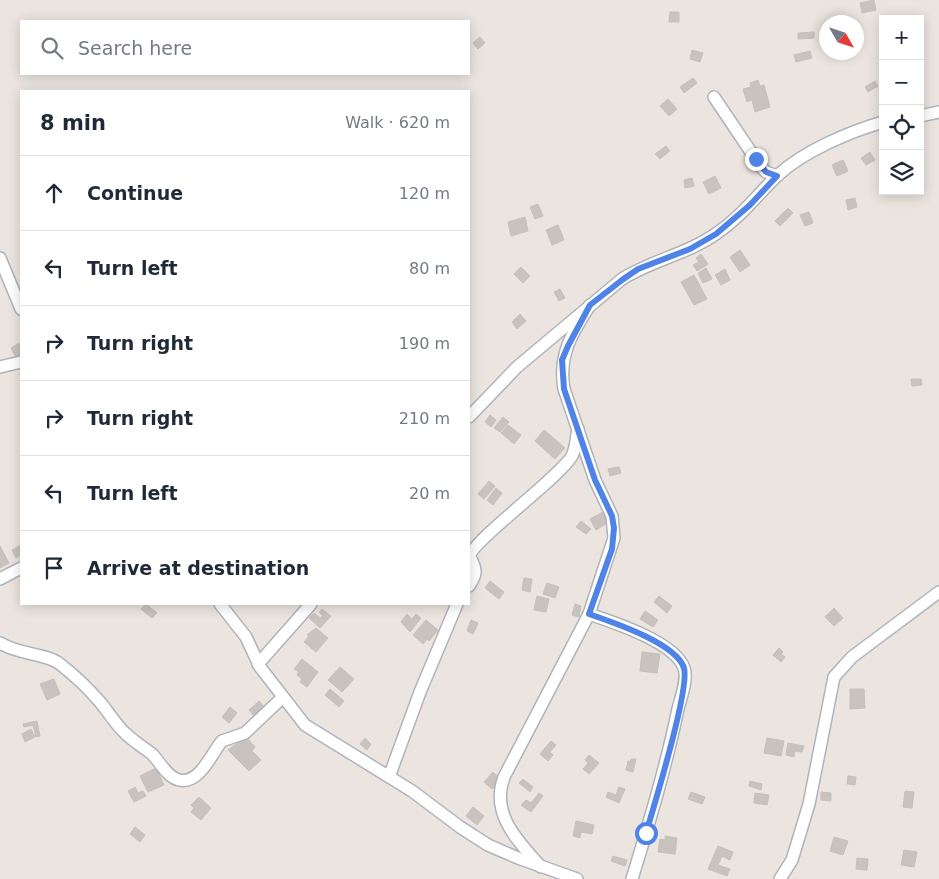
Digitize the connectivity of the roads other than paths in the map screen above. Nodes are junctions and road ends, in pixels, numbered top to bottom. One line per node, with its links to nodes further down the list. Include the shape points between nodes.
1 (714, 97): 5 (street, via 761,167)
2 (939, 112): 3 (street)
3 (924, 115)
4 (879, 124): 5 (street, via 807,154)
5 (777, 176): 7 (street, via 716,234 690,249 638,269)
6 (0, 258): 8 (street)
7 (590, 305): 11 (street, via 517,367); 12 (street, via 562,360 564,389)
8 (20, 307)
9 (20, 362): 10 (street)
10 (0, 367)
11 (470, 416)
12 (578, 428): 13 (street, via 573,451 566,462 472,549); 22 (street, via 614,528 612,549)
13 (470, 557)
14 (470, 557): 17 (street, via 476,570)
15 (20, 569): 16 (street)
16 (0, 579)
17 (470, 584)
18 (939, 592): 30 (street, via 852,657 834,677 809,804 792,860)
19 (221, 605): 24 (street, via 246,637)
20 (310, 605): 24 (street)
21 (457, 605): 26 (street)
22 (589, 614): 27 (street, via 500,787 500,806 511,830); 29 (street, via 638,631 678,659 684,668 684,684 662,778)
23 (0, 643): 25 (street, via 60,664 98,700 124,733 180,780 195,775 212,760 222,741 245,733)
24 (258, 664): 25 (street)
25 (283, 697): 26 (street, via 305,725)
26 (389, 777): 27 (street, via 476,838)
27 (541, 867): 28 (street)
28 (577, 879)
29 (632, 879)
30 (780, 879)

